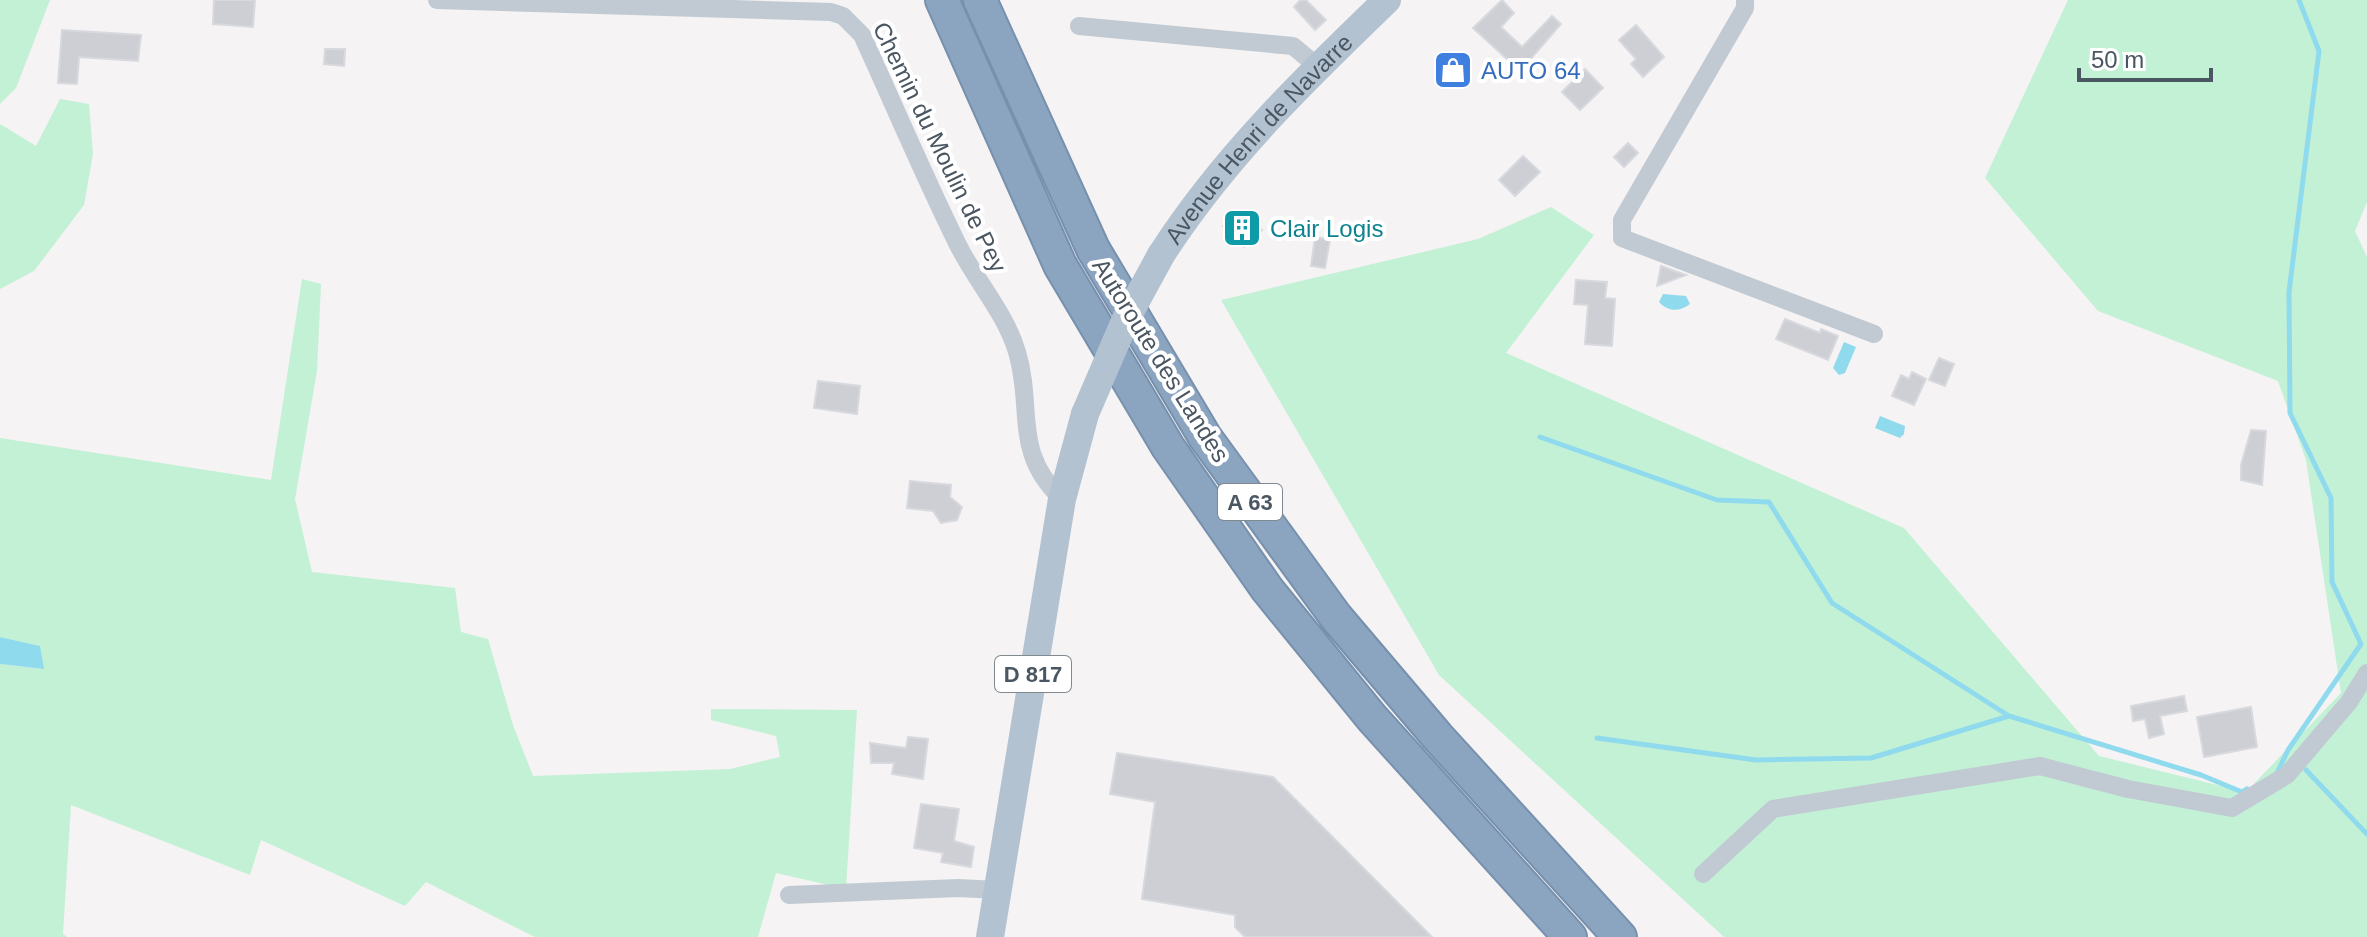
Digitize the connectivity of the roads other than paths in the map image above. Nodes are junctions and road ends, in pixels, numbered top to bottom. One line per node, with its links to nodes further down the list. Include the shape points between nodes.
1 (437, 0): 9 (street, Chemin du Moulin de Pey, via 843,16 862,35 959,247 1013,341 1023,379 1031,456)
2 (942, 0): 15 (highway, Autoroute des Landes / A 63, via 1060,265 1168,447 1319,654)
3 (980, 0): 16 (highway, Autoroute des Landes / A 63, via 1093,249 1213,449 1336,617)
4 (1387, 0): 7 (main road, Avenue Henri de Navarre / D 817)
5 (1745, 0): 8 (street, via 1622,220 1622,238)
6 (1079, 26): 7 (street, via 1293,46)
7 (1318, 67): 9 (main road, Avenue Henri de Navarre / D 817, bridge, via 1213,180 1161,255 1125,321 1085,414)
8 (1874, 334)
9 (1062, 499): 12 (main road, Avenue Henri de Navarre / D 817)
10 (2367, 673): 11 (street, via 2287,775 2232,808 2040,766 1773,809)
11 (1703, 874)
12 (998, 890): 13 (street); 14 (main road, Avenue Henri de Navarre / D 817)
13 (789, 895)
14 (990, 937)
15 (1570, 937)
16 (1620, 937)

